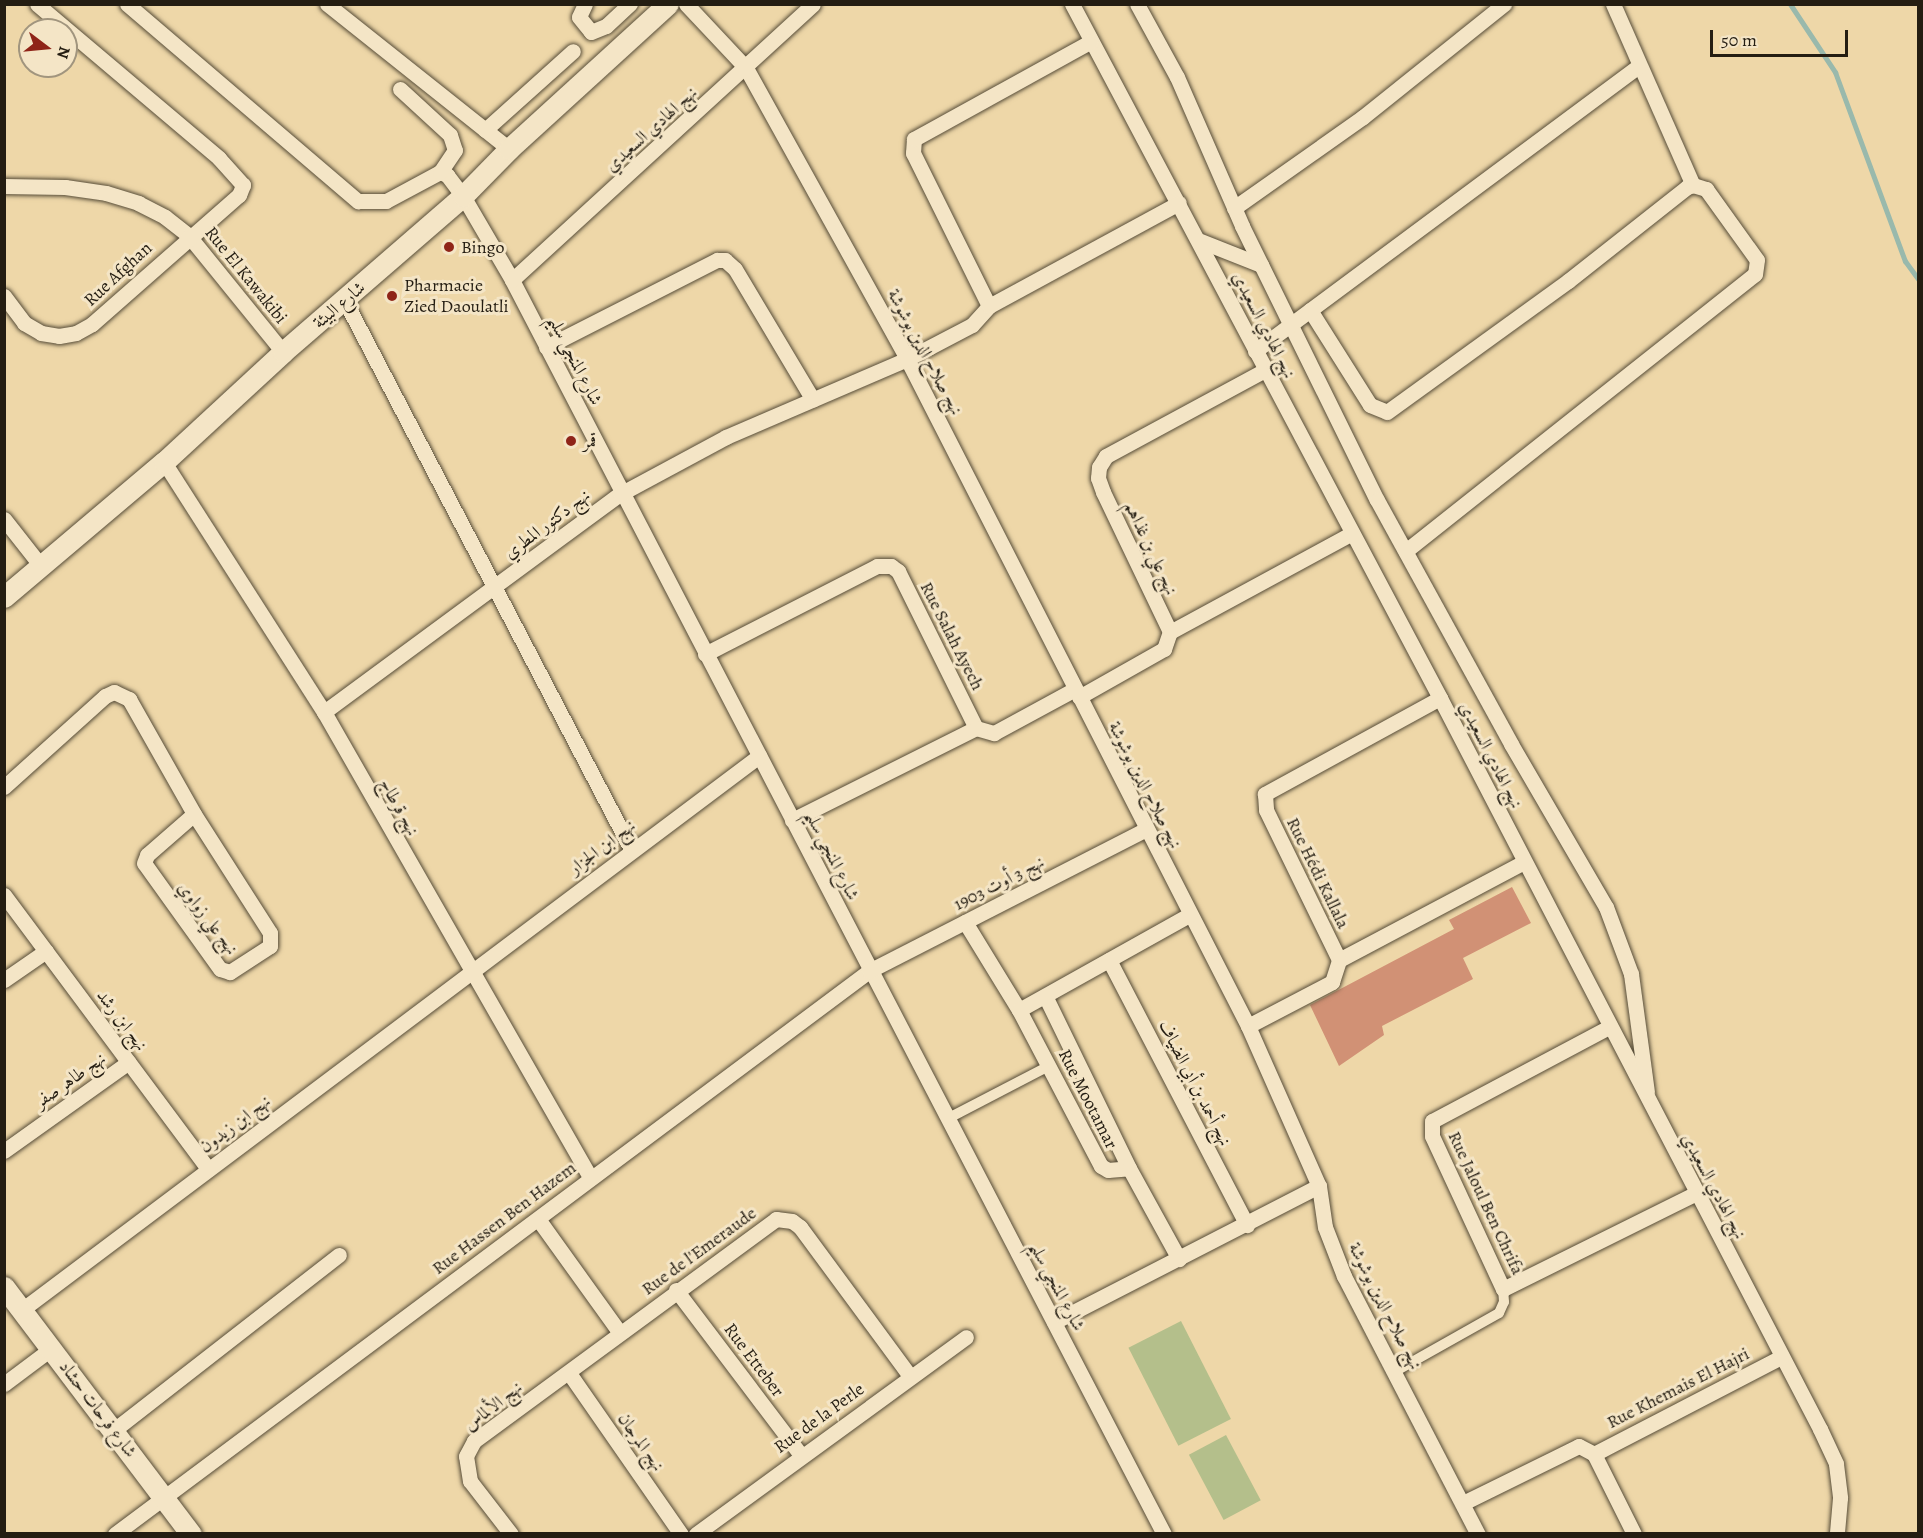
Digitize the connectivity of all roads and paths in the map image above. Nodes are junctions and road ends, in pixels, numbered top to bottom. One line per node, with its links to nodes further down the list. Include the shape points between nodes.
1 (37, 4): 26 (street, Rue Afghan, via 241,179 239,195)
2 (127, 4): 20 (street, via 358,201 386,201)
3 (327, 4): 18 (street)
4 (585, 4): 5 (street, via 579,18 591,32 606,26)
5 (630, 4)
6 (668, 4): 19 (main road, شارع البيئة)
7 (687, 4): 16 (street, نهج صلاح الدين بوشوشة)
8 (813, 4): 16 (street, نهج الهادي السعيدي)
9 (1072, 4): 13 (street, نهج الهادي السعيدي)
10 (1137, 4): 25 (street, via 1177,77)
11 (1504, 4): 25 (street, via 1363,117)
12 (1613, 4): 15 (street)
13 (1090, 42): 24 (street, نهج الهادي السعيدي); 32 (street, via 914,139 913,153)
14 (573, 51): 18 (street)
15 (1638, 67): 21 (street); 33 (street)
16 (746, 68): 29 (street, نهج الهادي السعيدي); 38 (street, نهج صلاح الدين بوشوشة)
17 (400, 88): 20 (street, via 450,135 453,156)
18 (486, 130): 19 (street)
19 (509, 149): 23 (main road, شارع البيئة)
20 (440, 172): 23 (street, شارع المنجي سليم)
21 (1693, 185): 33 (street, via 1387,412 1370,405); 45 (street, via 1706,189 1757,260 1755,274)
22 (4, 186): 26 (street, Rue El Kawakibi, via 65,187 106,193 138,203)
23 (463, 196): 29 (street, شارع المنجي سليم); 31 (main road, شارع البيئة)
24 (1179, 203): 27 (street, نهج الهادي السعيدي); 32 (street, نهج دكتور المطري)
25 (1234, 208): 28 (street)
26 (189, 236): 30 (street, Rue Afghan, via 92,324 76,333 41,333 24,323); 37 (street, Rue El Kawakibi)
27 (1198, 240): 28 (street); 36 (street, نهج الهادي السعيدي)
28 (1261, 265): 34 (street)
29 (512, 280): 35 (street, شارع المنجي سليم)
30 (4, 296)
31 (345, 301): 37 (main road, شارع البيئة); 47 (street)
32 (989, 306): 38 (street, نهج دكتور المطري, via 972,326)
33 (1310, 310): 34 (street)
34 (1290, 324): 36 (street); 45 (street)
35 (546, 347): 40 (street, via 717,260 725,260 735,269); 42 (street, شارع المنجي سليم)
36 (1255, 351): 39 (street, نهج الهادي السعيدي)
37 (283, 352): 41 (main road, شارع البيئة)
38 (907, 358): 40 (street, نهج دكتور المطري); 51 (street, نهج صلاح الدين بوشوشة)
39 (1265, 370): 44 (street, نهج الهادي السعيدي); 49 (street, نهج علي بن غذاهم, via 1106,456 1099,467 1103,492)
40 (813, 400): 42 (street, نهج دكتور المطري, via 726,437)
41 (164, 462): 46 (main road, شارع البيئة); 53 (street, نهج قرطاج)
42 (620, 494): 47 (street, نهج دكتور المطري); 50 (street, شارع المنجي سليم)
43 (4, 519): 46 (street)
44 (1352, 533): 49 (street); 52 (street, نهج الهادي السعيدي)
45 (1405, 551): 77 (street, via 1606,907 1631,974)
46 (41, 566): 48 (main road, شارع البيئة)
47 (495, 588): 53 (street, نهج دكتور المطري); 60 (street)
48 (4, 597)
49 (1170, 632): 51 (street, via 1164,649)
50 (705, 654): 54 (street, Rue Salah Ayech, via 877,566 891,566 898,571); 55 (street, شارع المنجي سليم)
51 (1077, 693): 54 (street, via 994,733); 59 (street, نهج صلاح الدين بوشوشة)
52 (1440, 698): 61 (street, نهج الهادي السعيدي); 67 (street, Rue Hédi Kallala, via 1265,794 1266,810)
53 (324, 712): 68 (street, نهج قرطاج)
54 (976, 728): 58 (street)
55 (759, 756): 58 (street, شارع المنجي سليم); 60 (street, نهج ابن الجزار)
56 (4, 787): 57 (street, نهج علي زواوي, via 114,692 129,699)
57 (194, 814): 57 (street, نهج علي زواوي, via 270,933 270,946 230,972 220,969 144,863 147,855)
58 (792, 820): 69 (street, شارع المنجي سليم)
59 (1146, 829): 63 (street, نهج صلاح الدين بوشوشة); 64 (street, نهج 3 أوت 1903)
60 (631, 849): 68 (street, نهج ابن الجزار)
61 (1524, 862): 67 (street, Rue Hédi Kallala); 74 (street, نهج الهادي السعيدي)
62 (4, 896): 65 (street, نهج ابن رشد)
63 (1189, 915): 66 (street); 73 (street, نهج صلاح الدين بوشوشة)
64 (965, 922): 69 (street, نهج 3 أوت 1903); 72 (street, Rue Mootamar)
65 (46, 951): 70 (street); 75 (street, نهج ابن رشد)
66 (1109, 960): 71 (street); 86 (street, نهج أحمد بن أبي الضياف)
67 (1339, 960): 73 (street, via 1332,982)
68 (471, 971): 81 (street, نهج ابن زيدون); 82 (street, نهج قرطاج)
69 (869, 971): 78 (street, شارع المنجي سليم); 82 (street, Rue Hassen Ben Hazem)
70 (4, 980)
71 (1045, 996): 72 (street); 80 (street, Rue Mootamar)
72 (1019, 1010): 76 (street, Rue Mootamar)
73 (1248, 1026): 83 (street, نهج صلاح الدين بوشوشة)
74 (1609, 1027): 77 (street, نهج الهادي السعيدي); 90 (street, Rue Jaloul Ben Chrifa, via 1432,1121 1432,1136)
75 (129, 1062): 79 (street, نهج طاهر صفر); 81 (street, نهج ابن رشد)
76 (1049, 1066): 78 (street); 80 (street, Rue Mootamar, via 1101,1166 1108,1170)
77 (1648, 1102): 84 (street, نهج الهادي السعيدي)
78 (947, 1119): 93 (street, شارع المنجي سليم)
79 (4, 1151)
80 (1130, 1168): 88 (street)
81 (208, 1169): 92 (street, نهج ابن زيدون)
82 (591, 1177): 85 (street, Rue Hassen Ben Hazem)
83 (1319, 1186): 86 (street); 98 (street, نهج صلاح الدين بوشوشة, via 1325,1227 1344,1276)
84 (1695, 1193): 90 (street, Rue Jaloul Ben Chrifa); 97 (street, نهج الهادي السعيدي)
85 (537, 1219): 94 (street); 105 (street, Rue Hassen Ben Hazem)
86 (1247, 1225): 88 (street)
87 (339, 1255): 102 (street)
88 (1179, 1259): 93 (street)
89 (4, 1287): 92 (main road, شارع فرحات حشاد)
90 (1503, 1289): 98 (street, via 1504,1302 1499,1312)
91 (675, 1290): 94 (street, Rue de l'Emeraude); 100 (street, Rue de l'Emeraude, via 776,1219 792,1221); 104 (street, Rue Etteber)
92 (23, 1309): 96 (main road, شارع فرحات حشاد)
93 (1054, 1322): 112 (street, شارع المنجي سليم)
94 (620, 1334): 99 (street, نهج الألماس)
95 (966, 1337): 100 (street, Rue de la Perle)
96 (52, 1348): 101 (street); 102 (main road, شارع فرحات حشاد)
97 (1781, 1357): 103 (street, Rue Khemais El Hajri); 115 (street, نهج الهادي السعيدي, via 1836,1464 1840,1498)
98 (1396, 1371): 106 (street, نهج صلاح الدين بوشوشة)
99 (569, 1373): 109 (street, نهج الألماس, via 474,1442 466,1456 470,1481); 110 (street, نهج المرجان)
100 (910, 1376): 104 (street, Rue de la Perle)
101 (4, 1384)
102 (114, 1430): 105 (main road, شارع فرحات حشاد)
103 (1594, 1454): 106 (street, via 1575,1447); 114 (street)
104 (801, 1455): 111 (street, Rue de la Perle)
105 (164, 1497): 107 (street, Rue Hassen Ben Hazem); 108 (main road, شارع فرحات حشاد)
106 (1463, 1503): 113 (street, نهج صلاح الدين بوشوشة)
107 (115, 1533)
108 (191, 1533)
109 (511, 1533)
110 (681, 1533)
111 (696, 1533)
112 (1164, 1533)
113 (1478, 1533)
114 (1634, 1533)
115 (1837, 1533)

